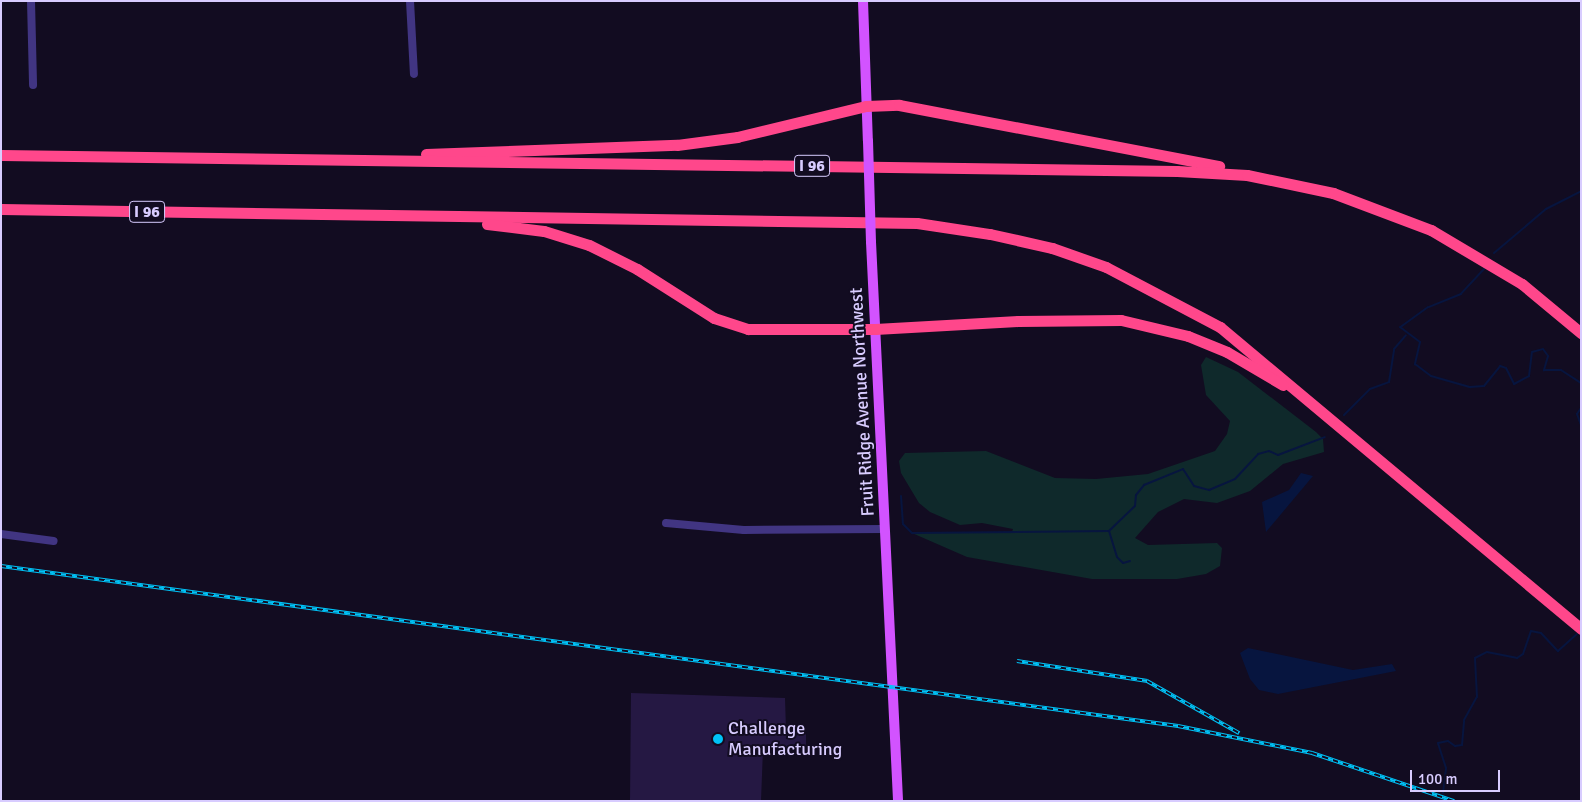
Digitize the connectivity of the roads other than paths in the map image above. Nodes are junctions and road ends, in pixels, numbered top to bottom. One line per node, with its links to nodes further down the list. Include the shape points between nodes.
1 (31, 1): 5 (street)
2 (410, 1): 4 (street)
3 (863, 1): 6 (main road, Fruit Ridge Avenue Northwest)
4 (414, 74)
5 (33, 85)
6 (866, 106): 8 (highway, via 737,137 676,146); 9 (highway, via 937,110 1185,161 1252,170); 12 (main road, Fruit Ridge Avenue Northwest, bridge)
7 (1, 155): 8 (highway, I 96)
8 (231, 158): 9 (highway, I 96, via 1177,171)
9 (1299, 184): 13 (highway, I 96, via 1379,207 1450,240 1522,284)
10 (1, 209): 11 (highway, I 96)
11 (374, 216): 12 (highway, via 504,225 566,237 617,257 714,318 748,329); 14 (highway, I 96, via 917,223 990,234 1106,267 1164,294 1220,327)
12 (875, 329): 14 (highway, via 1081,319 1148,325 1188,336 1227,352); 16 (main road, Fruit Ridge Avenue Northwest)
13 (1581, 333)
14 (1328, 415): 19 (highway, I 96)
15 (666, 523): 16 (street, via 744,530)
16 (884, 529): 20 (main road, Fruit Ridge Avenue Northwest)
17 (1, 534): 18 (street)
18 (54, 541)
19 (1581, 629)
20 (898, 801)

